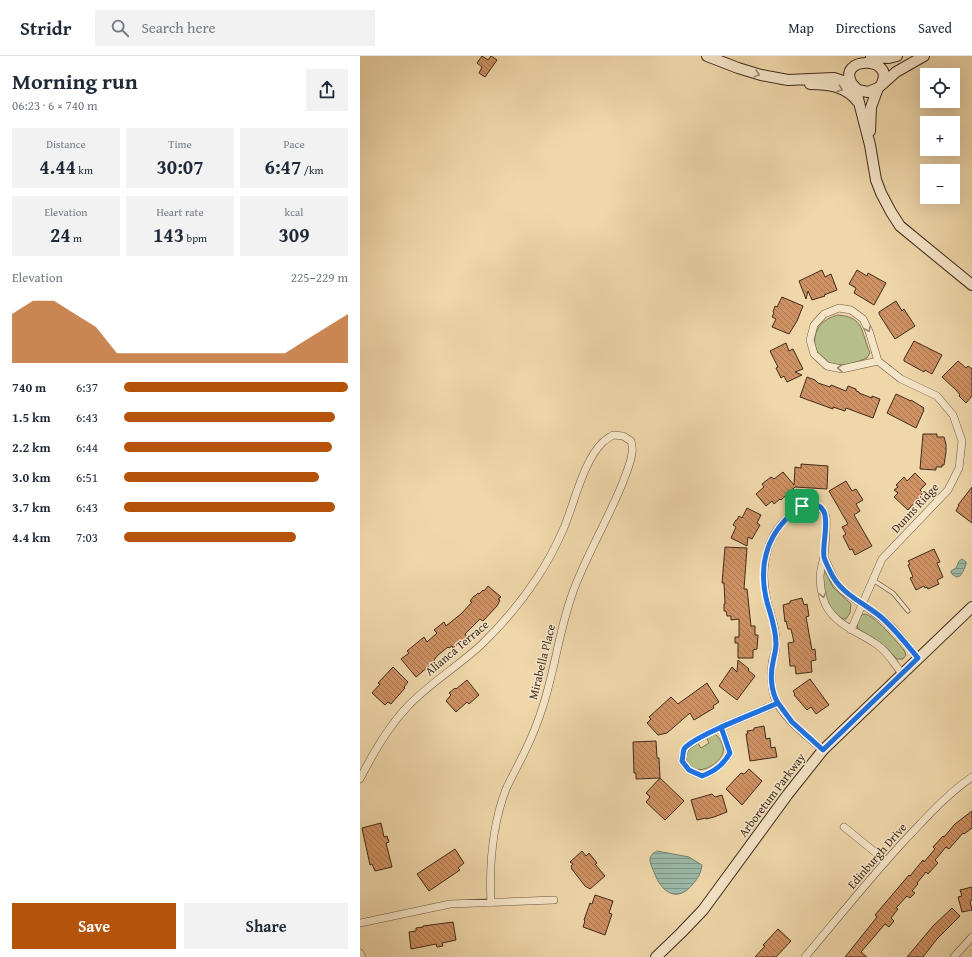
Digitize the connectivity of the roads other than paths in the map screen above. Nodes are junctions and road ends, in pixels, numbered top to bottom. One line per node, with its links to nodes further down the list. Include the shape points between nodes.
1 (707, 56): 5 (street, one-way to 5, via 761,75)
2 (897, 56): 4 (street)
3 (924, 56): 6 (street, via 896,72)
4 (869, 57): 6 (street, via 875,59 884,72); 7 (street, via 858,60 851,68 850,79)
5 (788, 80): 7 (street, via 834,78); 8 (street, one-way to 8, via 798,84 828,85 842,89 854,97)
6 (880, 85): 7 (street, via 868,92 858,90); 9 (street, via 871,107)
7 (854, 86): 8 (street)
8 (860, 106): 9 (street)
9 (870, 145): 10 (street, via 876,180 885,202 900,226)
10 (916, 241): 11 (street); 12 (street)
11 (972, 278)
12 (972, 285)
13 (878, 361): 13 (street, one-way to 13, via 842,369 827,366 814,354 810,340 814,325 824,314 839,308 851,310 862,319 869,331); 16 (street, Dunns Ridge, via 901,379 937,396 953,415 962,441 959,468 948,490 882,559)
14 (623, 436): 27 (street, Alianca Terrace, via 613,435 594,453 554,549 508,618 480,646 408,706 389,729); 31 (street, Mirabella Place, via 631,441 633,452 618,493 576,583 560,634 543,707 498,815 492,845)
15 (824, 556): 17 (street, via 835,581 847,594); 20 (street, one-way to 20, via 820,576 823,599 834,617); 23 (street, via 824,511 809,504 795,511 776,531 768,549 763,579 775,630 772,680)
16 (872, 580): 17 (street, Dunns Ridge); 19 (lane, via 893,593)
17 (862, 604): 20 (street, Dunns Ridge); 21 (street, via 893,628)
18 (972, 607): 21 (street, Arboretum Parkway)
19 (908, 611)
20 (851, 630): 22 (street, via 886,652)
21 (918, 658): 22 (street, Arboretum Parkway)
22 (902, 674): 25 (street, Arboretum Parkway)
23 (778, 703): 24 (street); 25 (street, via 792,722)
24 (721, 727): 24 (street, via 691,743 684,750 682,761 689,770 702,776 724,763 730,753)
25 (823, 750): 36 (street, Arboretum Parkway, via 703,910)
26 (972, 777): 29 (street, Edinburgh Drive, via 937,806)
27 (360, 779)
28 (844, 827): 29 (street)
29 (886, 861): 37 (street, Edinburgh Drive)
30 (554, 900): 31 (street)
31 (491, 903): 32 (street, via 450,904)
32 (360, 923)
33 (972, 937): 38 (street)
34 (360, 953): 35 (street)
35 (362, 957)
36 (656, 957)
37 (805, 957)
38 (954, 957)

